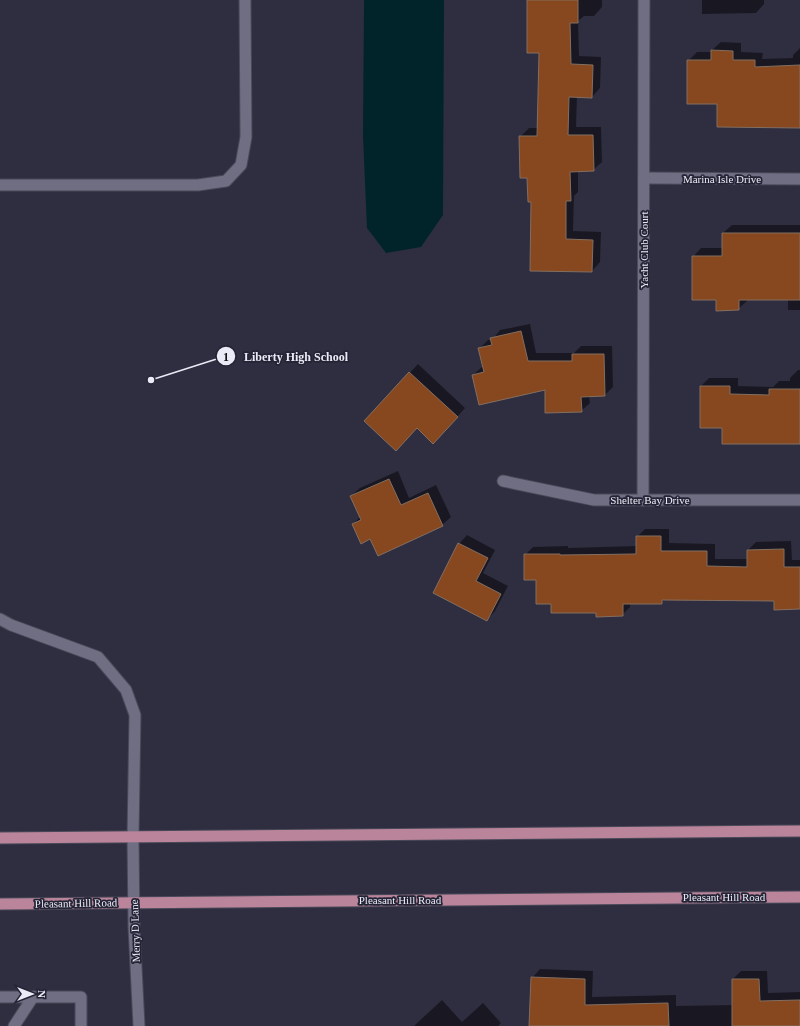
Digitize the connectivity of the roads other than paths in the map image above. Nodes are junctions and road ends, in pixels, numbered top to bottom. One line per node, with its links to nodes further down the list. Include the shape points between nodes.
1 (245, 0): 5 (street, via 246,138 241,165 226,181 198,184)
2 (644, 0): 3 (street, Yacht Club Court)
3 (644, 178): 4 (street, Marina Isle Drive); 7 (street, Yacht Club Court)
4 (800, 179)
5 (0, 184)
6 (502, 481): 7 (street, Shelter Bay Drive, via 594,500)
7 (643, 500): 8 (street, Shelter Bay Drive)
8 (800, 500)
9 (0, 619): 11 (street, Merry D Lane, via 98,657 126,690 135,715)
10 (800, 831): 11 (main road)
11 (133, 837): 12 (main road); 14 (street, Merry D Lane)
12 (0, 838)
13 (800, 897): 14 (main road, Pleasant Hill Road)
14 (134, 902): 15 (main road, Pleasant Hill Road); 20 (street, Merry D Lane)
15 (0, 904)
16 (0, 997): 17 (street)
17 (33, 997): 18 (street); 19 (street, via 81,997)
18 (14, 1026)
19 (81, 1026)
20 (139, 1026)

